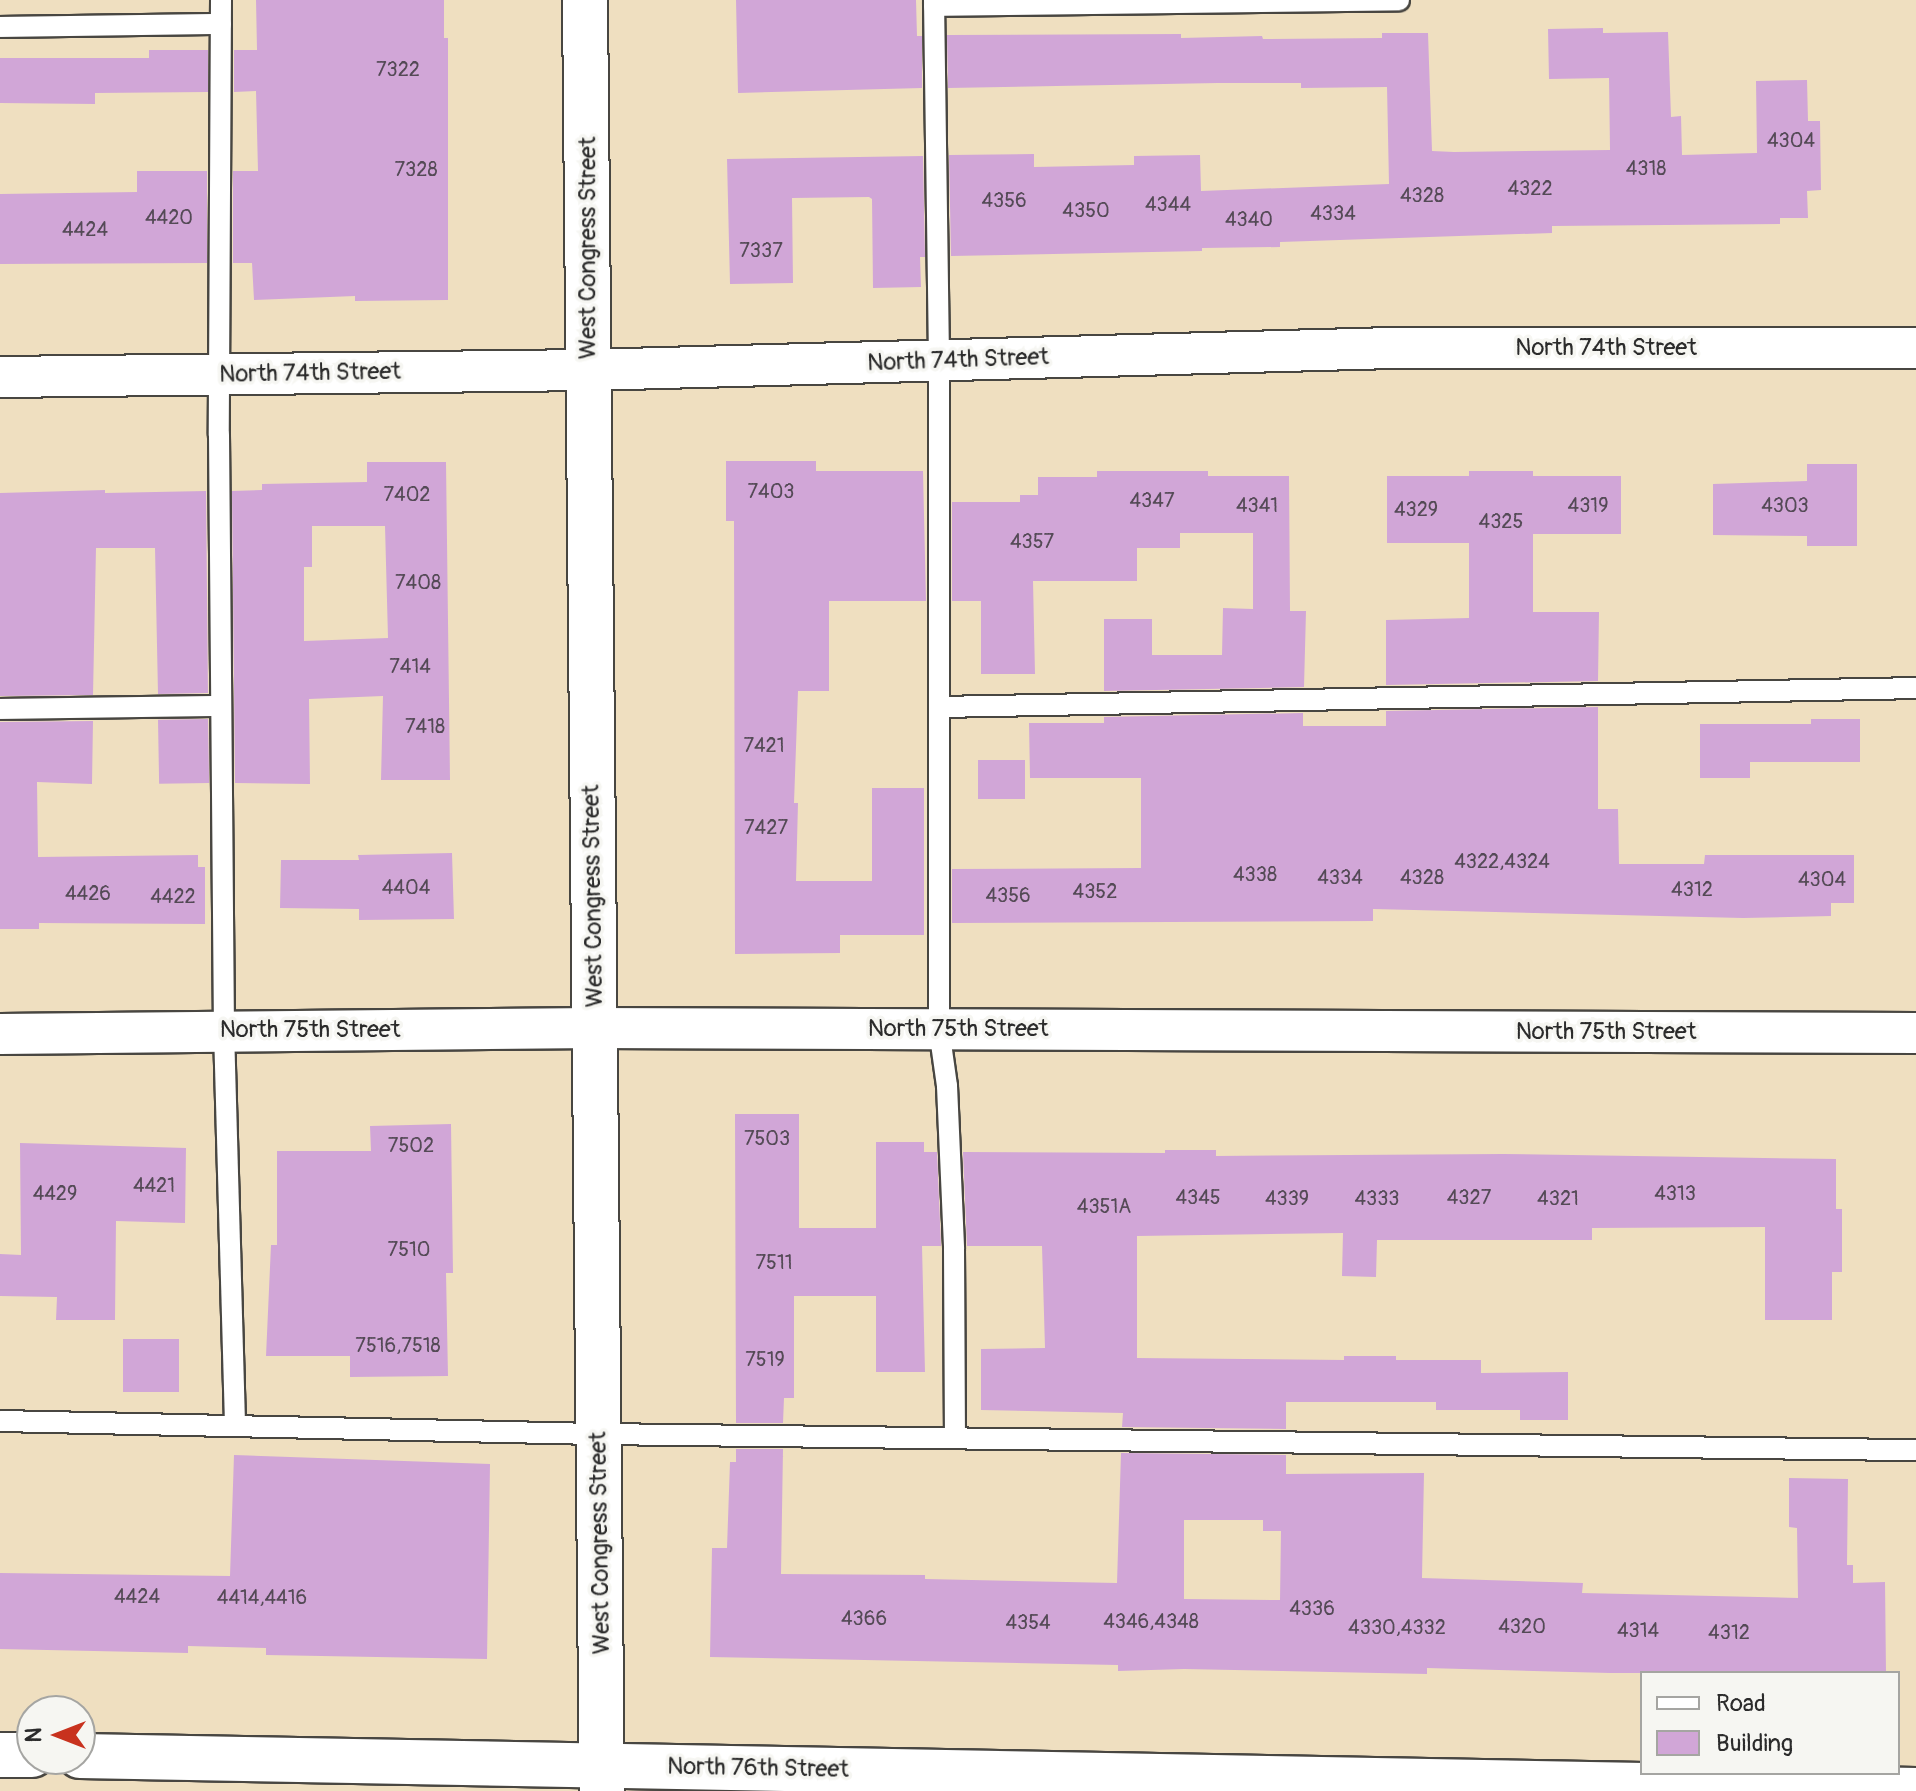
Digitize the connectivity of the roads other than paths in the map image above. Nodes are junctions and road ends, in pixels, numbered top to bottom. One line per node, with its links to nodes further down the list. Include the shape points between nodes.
1 (221, 0): 5 (lane)
2 (585, 0): 9 (main road, West Congress Street)
3 (1399, 0): 4 (lane)
4 (934, 3): 8 (lane)
5 (221, 24): 6 (lane); 10 (lane)
6 (0, 27)
7 (1916, 348): 8 (street, North 74th Street, via 1391,348)
8 (939, 360): 9 (street, North 74th Street); 14 (lane)
9 (589, 370): 10 (street, North 74th Street); 16 (main road, West Congress Street)
10 (219, 374): 11 (street, North 74th Street); 13 (lane)
11 (0, 377)
12 (1916, 688): 14 (lane)
13 (221, 706): 15 (lane); 18 (lane)
14 (939, 707): 17 (lane)
15 (0, 709)
16 (595, 1028): 17 (street, North 75th Street); 18 (street, North 75th Street); 23 (main road, West Congress Street)
17 (939, 1029): 19 (street, North 75th Street); 24 (lane, via 947,1086 954,1249)
18 (224, 1030): 20 (street, North 75th Street); 22 (lane)
19 (1916, 1033)
20 (0, 1034)
21 (0, 1421): 22 (lane)
22 (235, 1426): 23 (lane)
23 (598, 1434): 24 (lane); 27 (main road, West Congress Street)
24 (955, 1438): 25 (lane)
25 (1916, 1450)
26 (96, 1757): 27 (main road, North 76th Street)
27 (602, 1778): 28 (main road, North 76th Street)
28 (1916, 1790)

